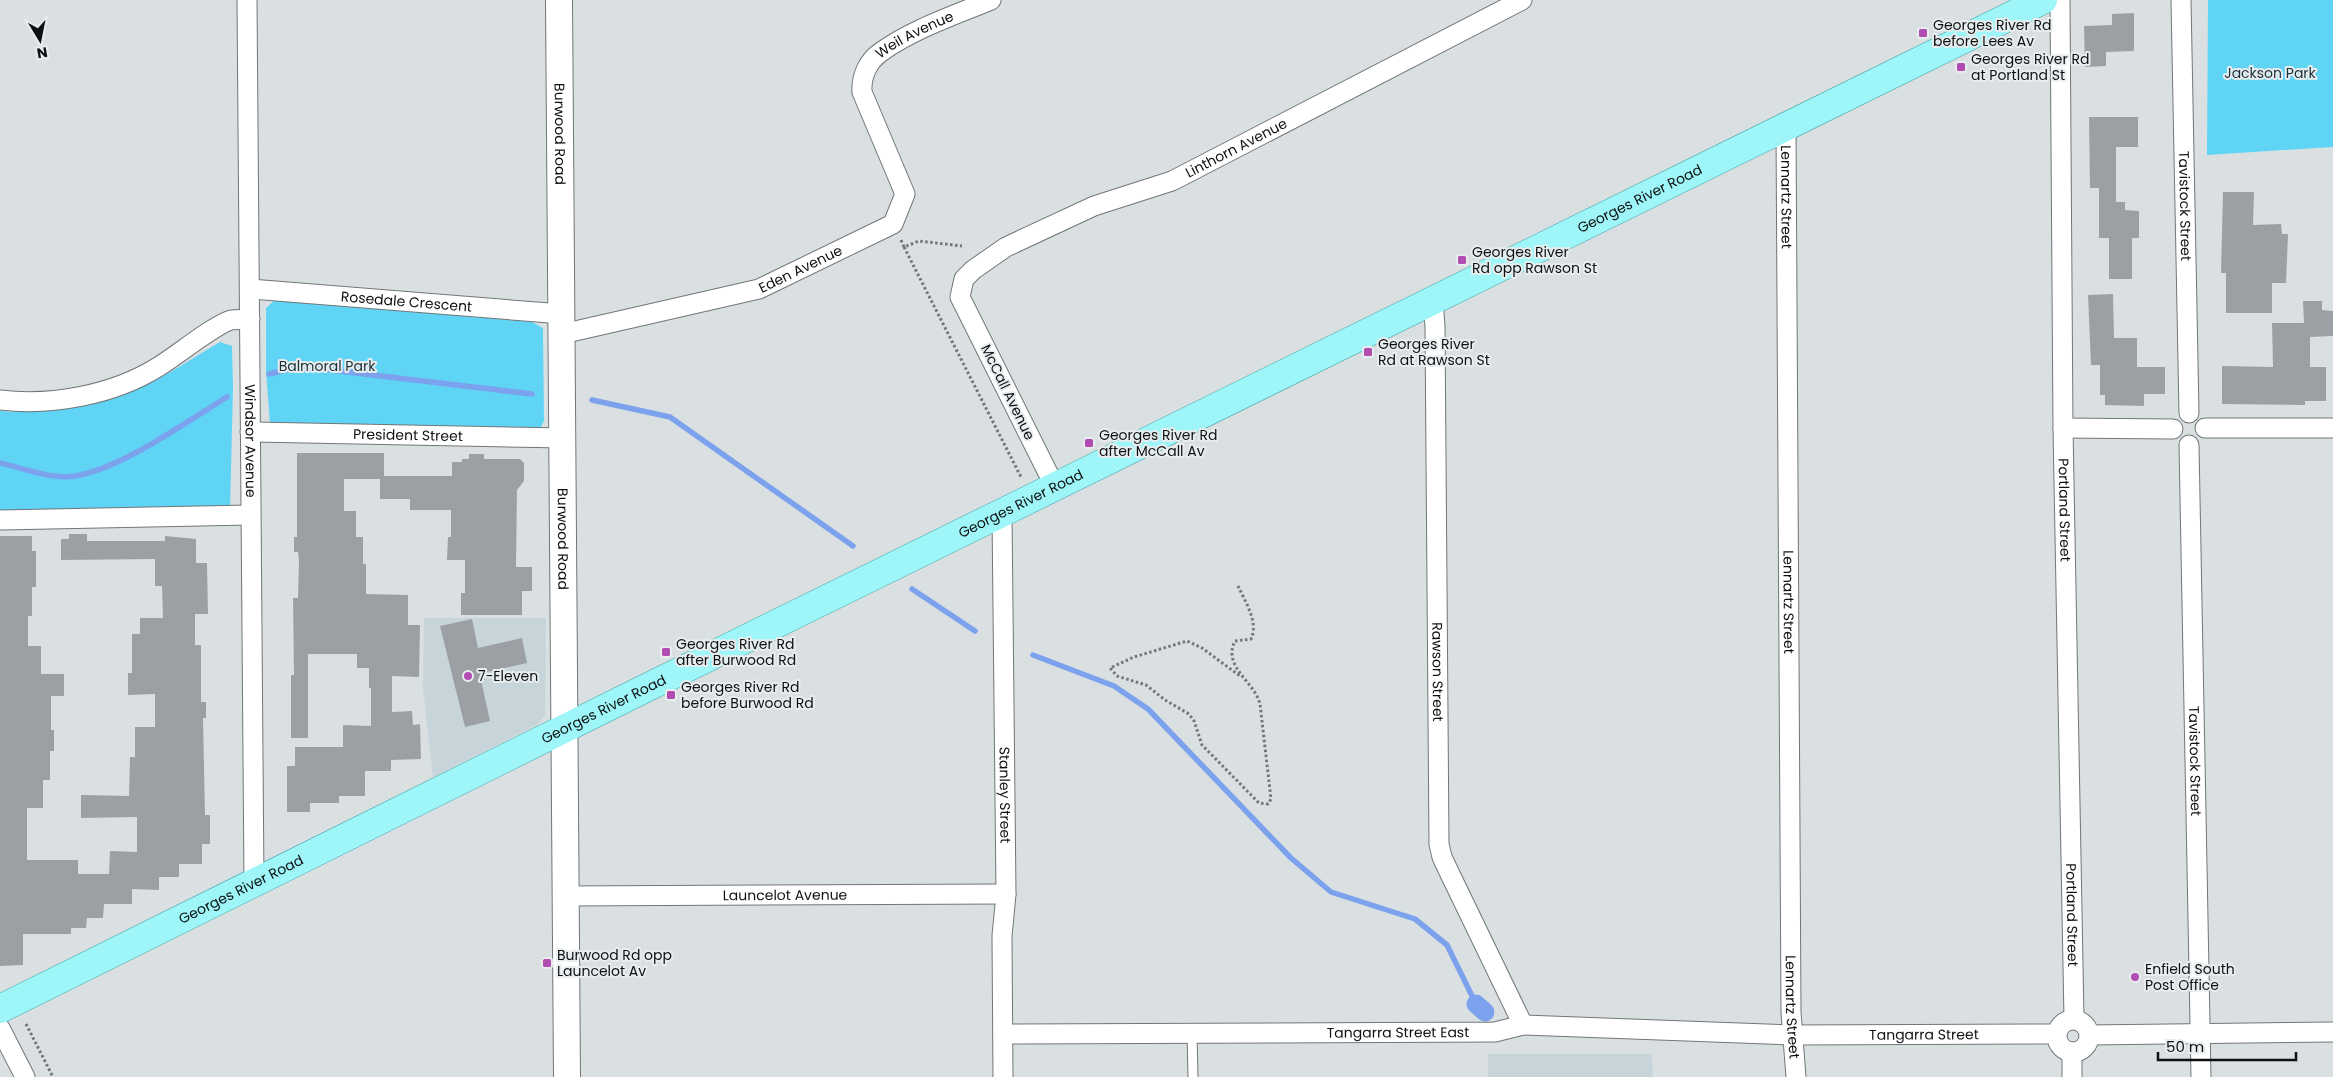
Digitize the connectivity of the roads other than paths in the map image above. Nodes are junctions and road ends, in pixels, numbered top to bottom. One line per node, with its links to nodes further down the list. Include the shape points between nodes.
1 (248, 0): 10 (street, Windsor Avenue)
2 (559, 0): 14 (main road, Burwood Road)
3 (991, 0): 8 (street, Weil Avenue, via 881,52 863,76)
4 (1522, 0): 11 (street, Linthorn Avenue, via 1172,181 1094,206 1021,239 973,270 964,279)
5 (2043, 0): 9 (main road, Georges River Road)
6 (2060, 0): 17 (street, Portland Street)
7 (2180, 0): 16 (street, Tavistock Street)
8 (862, 92): 14 (street, Eden Avenue, via 905,194 893,224 759,289)
9 (1786, 126): 12 (main road, Georges River Road); 41 (street, Lennartz Street, via 1790,1002)
10 (251, 289): 13 (street, Windsor Avenue); 14 (street, Rosedale Crescent)
11 (960, 297): 24 (street, McCall Avenue)
12 (1433, 301): 24 (main road, Georges River Road); 34 (street, Rawson Street, via 1440,844 1442,857)
13 (250, 319): 15 (street, via 231,320 156,369 106,390 62,400); 21 (street, Windsor Avenue)
14 (562, 324): 22 (main road, Burwood Road)
15 (0, 400)
16 (2189, 413): 18 (street, via 2198,416); 20 (street, via 2176,420)
17 (2063, 428): 20 (street); 33 (street, Portland Street)
18 (2205, 428): 19 (street); 23 (street, via 2203,438)
19 (2333, 428)
20 (2173, 429): 23 (street, via 2176,439)
21 (250, 432): 22 (street, President Street); 26 (street, Windsor Avenue)
22 (564, 438): 28 (main road, Burwood Road)
23 (2190, 445): 38 (street, Tavistock Street)
24 (1055, 487): 25 (main road, Georges River Road)
25 (1002, 514): 28 (main road, Georges River Road); 30 (street, Stanley Street)
26 (250, 516): 27 (street); 29 (street, Windsor Avenue)
27 (0, 520)
28 (564, 729): 29 (main road, Georges River Road); 31 (main road, Burwood Road)
29 (254, 883): 32 (main road, Georges River Road)
30 (1006, 894): 31 (street, Launcelot Avenue); 39 (street, Stanley Street, via 1002,936)
31 (564, 896): 45 (main road, Burwood Road)
32 (0, 1009)
33 (2074, 1020): 40 (street, via 2062,1023); 42 (street, via 2085,1024)
34 (1523, 1026): 37 (street, Tangarra Street East, via 1494,1032); 41 (street, Tangarra Street East)
35 (0, 1028): 44 (street)
36 (2333, 1032): 38 (street)
37 (1192, 1033): 39 (street, Tangarra Street East); 47 (lane)
38 (2200, 1033): 42 (street); 50 (street, Tavistock Street)
39 (1003, 1034): 46 (street, Stanley Street)
40 (2057, 1034): 41 (street, Tangarra Street); 43 (street, via 2062,1048)
41 (1793, 1035): 48 (street, Lennartz Street)
42 (2089, 1035): 43 (street, via 2084,1047)
43 (2072, 1052): 49 (street)
44 (26, 1077)
45 (567, 1077)
46 (1003, 1077)
47 (1193, 1077)
48 (1796, 1077)
49 (2072, 1077)
50 (2201, 1077)

